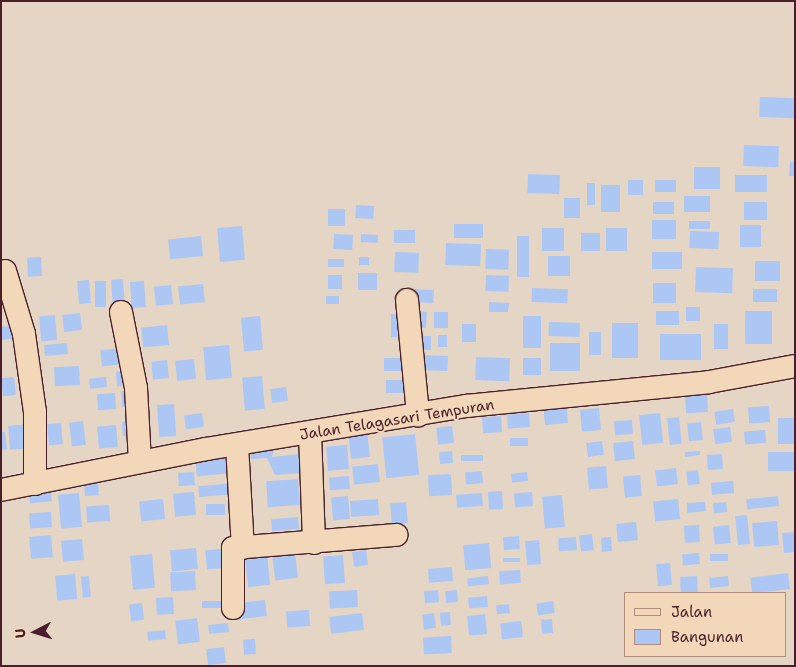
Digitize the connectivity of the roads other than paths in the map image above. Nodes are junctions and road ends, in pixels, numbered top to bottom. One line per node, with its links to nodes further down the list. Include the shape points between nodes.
1 (5, 270): 9 (street, via 24,334 34,412)
2 (407, 300): 5 (street)
3 (120, 312): 8 (street, via 136,388)
4 (795, 366): 5 (street, Jalan Telagasari Tempuran, via 709,382 576,393)
5 (418, 415): 6 (street, Jalan Telagasari Tempuran)
6 (310, 433): 7 (street, Jalan Telagasari Tempuran); 12 (street)
7 (236, 445): 8 (street, Jalan Telagasari Tempuran); 13 (street)
8 (140, 461): 9 (street, Jalan Telagasari Tempuran)
9 (35, 484): 10 (street, Jalan Telagasari Tempuran)
10 (1, 490)
11 (396, 535): 12 (street)
12 (314, 543): 13 (street)
13 (243, 548): 14 (street, via 233,548)
14 (233, 608)

